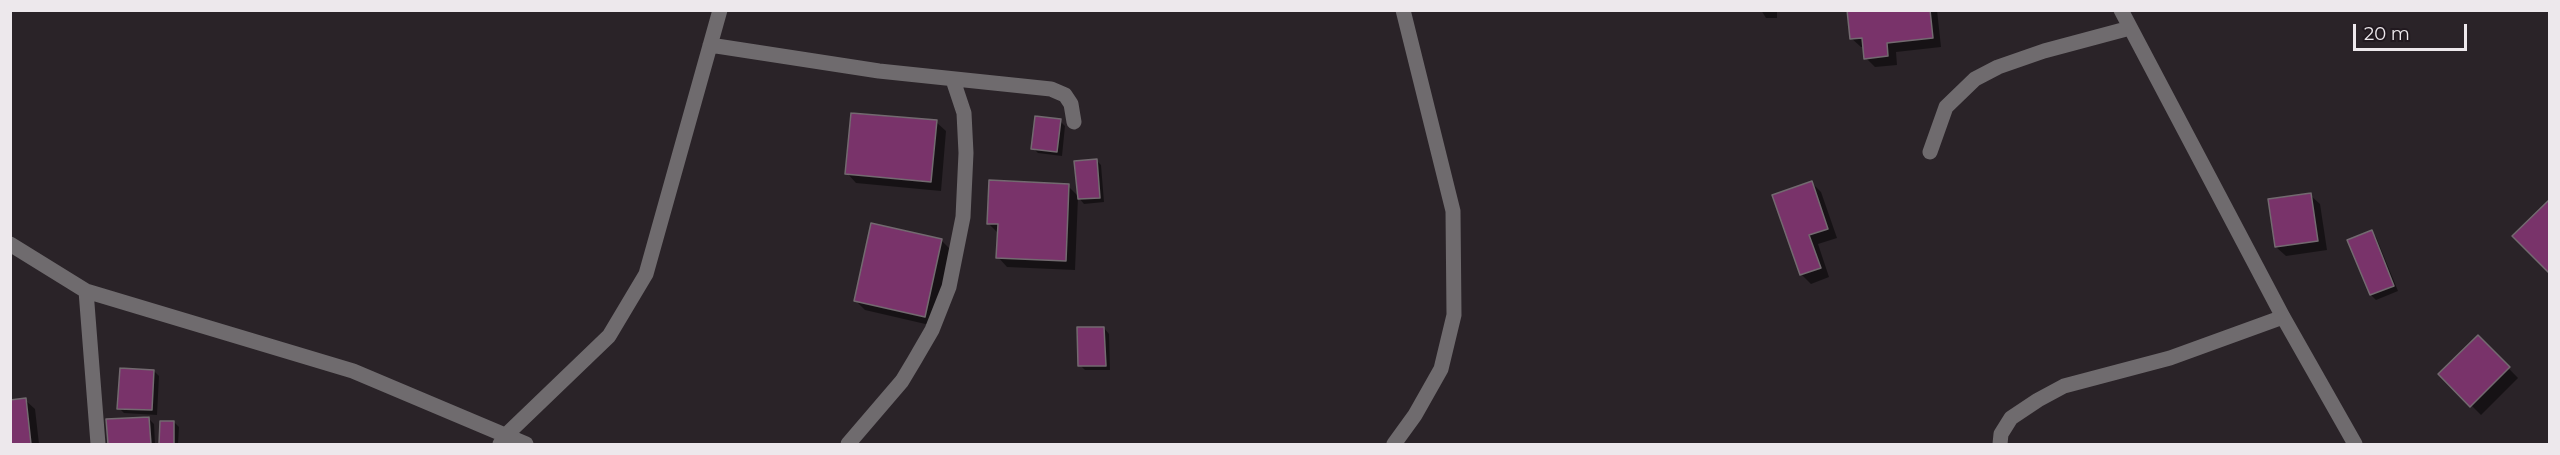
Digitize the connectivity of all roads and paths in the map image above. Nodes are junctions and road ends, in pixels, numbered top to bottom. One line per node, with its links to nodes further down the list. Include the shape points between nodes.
1 (720, 10): 5 (street)
2 (1403, 10): 16 (street, via 1453,211 1454,315 1441,369 1416,415)
3 (2121, 10): 4 (street)
4 (2130, 28): 8 (street, via 2044,51 1976,79 1946,107); 11 (street)
5 (710, 45): 6 (street); 12 (street, via 646,274 609,336)
6 (953, 80): 7 (street, via 1051,89 1065,95); 15 (street, via 964,112 966,179 949,287 915,361)
7 (1074, 122)
8 (1930, 152)
9 (10, 244): 10 (street)
10 (86, 291): 12 (street, via 353,371); 13 (street)
11 (2283, 317): 17 (street, via 2170,358 2064,386 2011,418); 18 (street)
12 (503, 440): 14 (street)
13 (98, 444)
14 (526, 444)
15 (848, 444)
16 (1394, 444)
17 (2000, 444)
18 (2355, 444)

